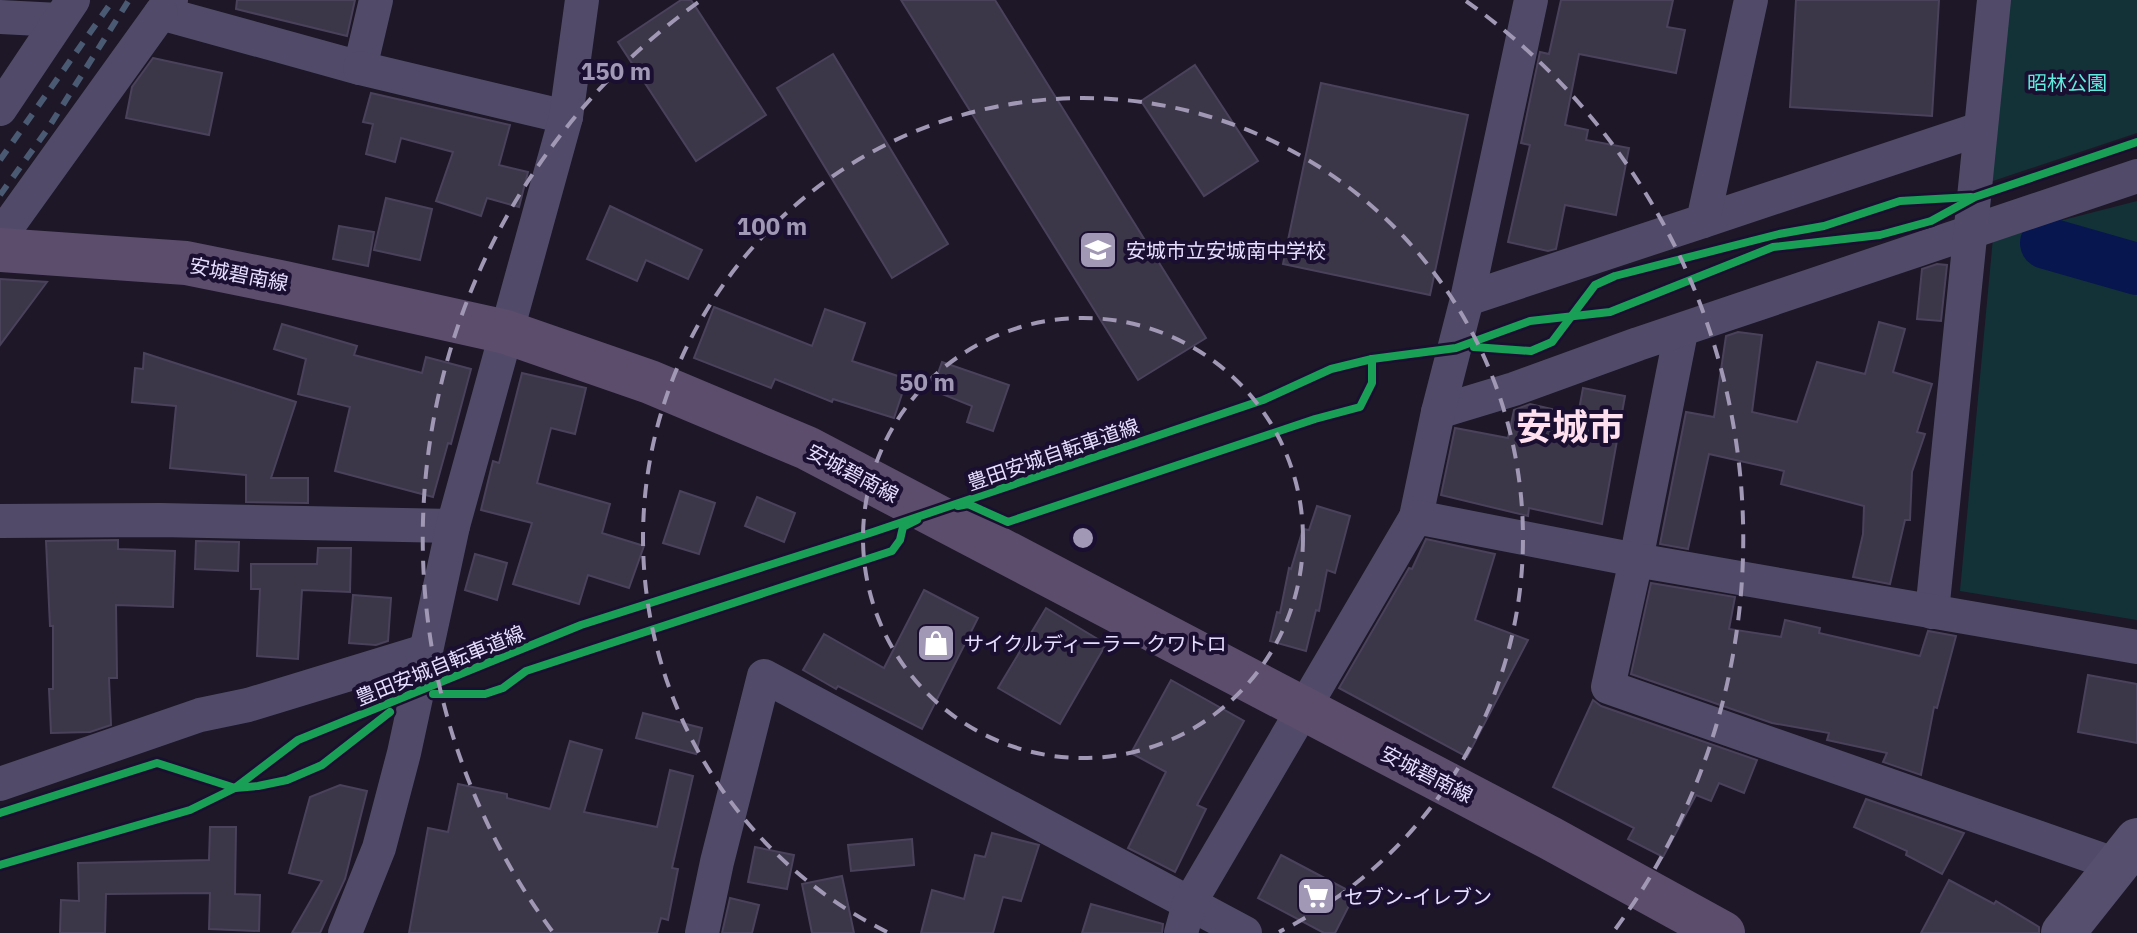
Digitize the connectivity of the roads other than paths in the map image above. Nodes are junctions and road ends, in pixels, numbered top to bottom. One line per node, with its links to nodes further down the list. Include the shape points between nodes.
1 (376, 0): 9 (street)
2 (582, 0): 11 (street)
3 (1531, 0): 18 (street)
4 (1751, 0): 14 (street)
5 (1994, 0): 12 (street)
6 (166, 6): 9 (street); 16 (street)
7 (66, 10): 8 (street); 10 (street)
8 (0, 17)
9 (360, 68): 11 (street)
10 (0, 109)
11 (566, 117): 19 (street)
12 (1980, 129): 14 (street); 15 (street)
13 (2137, 176): 15 (street)
14 (1703, 221): 18 (street)
15 (1972, 232): 20 (street); 26 (street)
16 (0, 237)
17 (0, 250): 19 (main road, 安城碧南線, via 186,263)
18 (1467, 299): 21 (street)
19 (506, 332): 24 (street); 29 (main road, 安城碧南線, via 650,382 807,448)
20 (1681, 332): 21 (street); 25 (street)
21 (1438, 412): 22 (street)
22 (1416, 517): 25 (street); 29 (street)
23 (0, 521): 24 (street)
24 (453, 526): 28 (street)
25 (1636, 560): 26 (street); 31 (street, via 1608,687)
26 (1932, 612): 27 (street)
27 (2137, 647)
28 (425, 651): 30 (street, via 200,715); 33 (street, via 379,848)
29 (1305, 710): 32 (street); 36 (main road, 安城碧南線)
30 (0, 784)
31 (2127, 852): 37 (street)
32 (1185, 918): 34 (street, via 764,676); 35 (street)
33 (345, 933)
34 (702, 933)
35 (1245, 933)
36 (1723, 933)
37 (2063, 933)

